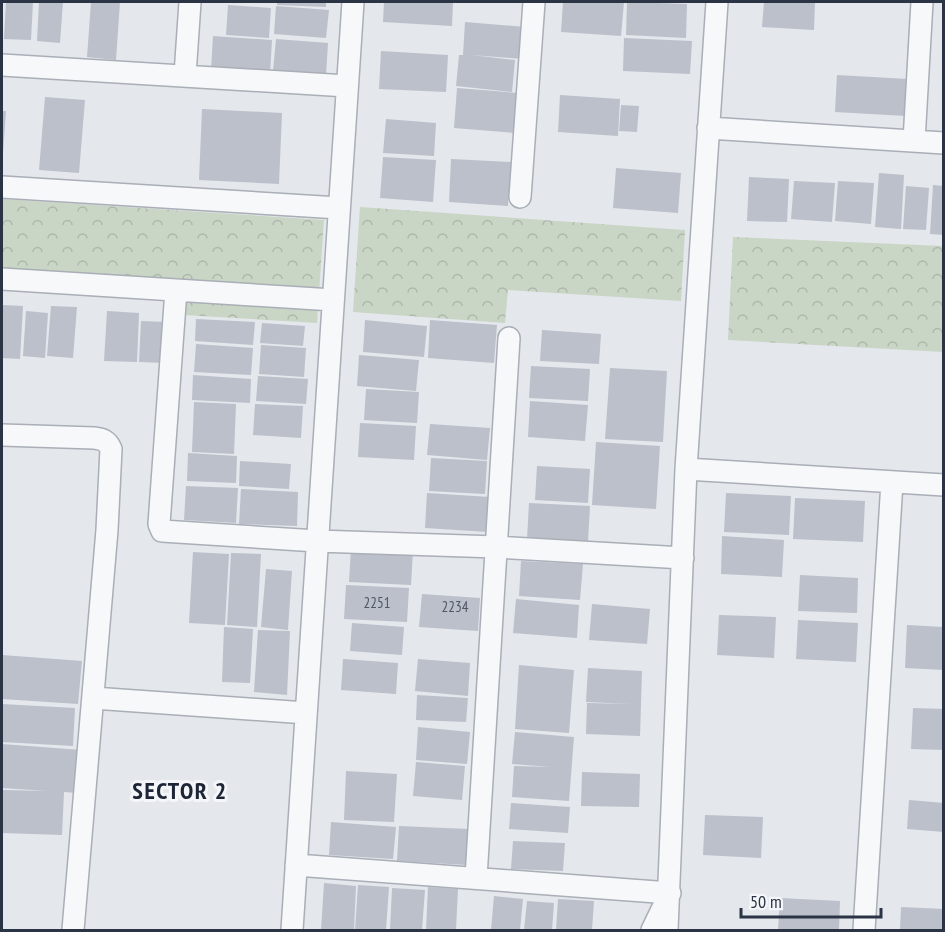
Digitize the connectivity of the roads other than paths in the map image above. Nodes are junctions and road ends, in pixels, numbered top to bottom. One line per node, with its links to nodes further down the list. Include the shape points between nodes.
1 (190, 2): 7 (street)
2 (353, 2): 8 (street)
3 (534, 2): 13 (street)
4 (717, 2): 9 (street)
5 (922, 2): 10 (street)
6 (2, 65): 7 (street)
7 (185, 75): 8 (street)
8 (347, 86): 14 (street)
9 (708, 128): 10 (street); 20 (street)
10 (914, 141): 11 (street)
11 (944, 143)
12 (2, 187): 14 (street)
13 (520, 197)
14 (339, 208): 17 (street)
15 (2, 279): 16 (street)
16 (176, 290): 17 (street); 23 (street, via 160,528 166,533)
17 (333, 300): 23 (street)
18 (508, 339): 24 (street)
19 (2, 435): 26 (street, via 94,438 109,443 107,530)
20 (686, 469): 21 (street); 25 (street)
21 (892, 482): 22 (street); 35 (street)
22 (944, 485)
23 (316, 541): 24 (street); 27 (street)
24 (496, 547): 25 (street); 29 (street)
25 (683, 558): 30 (street)
26 (93, 698): 27 (street); 31 (street)
27 (306, 712): 28 (street)
28 (296, 865): 29 (street); 32 (street)
29 (476, 879): 30 (street)
30 (670, 893): 33 (street); 34 (street)
31 (73, 930)
32 (292, 930)
33 (652, 930)
34 (668, 930)
35 (864, 930)

